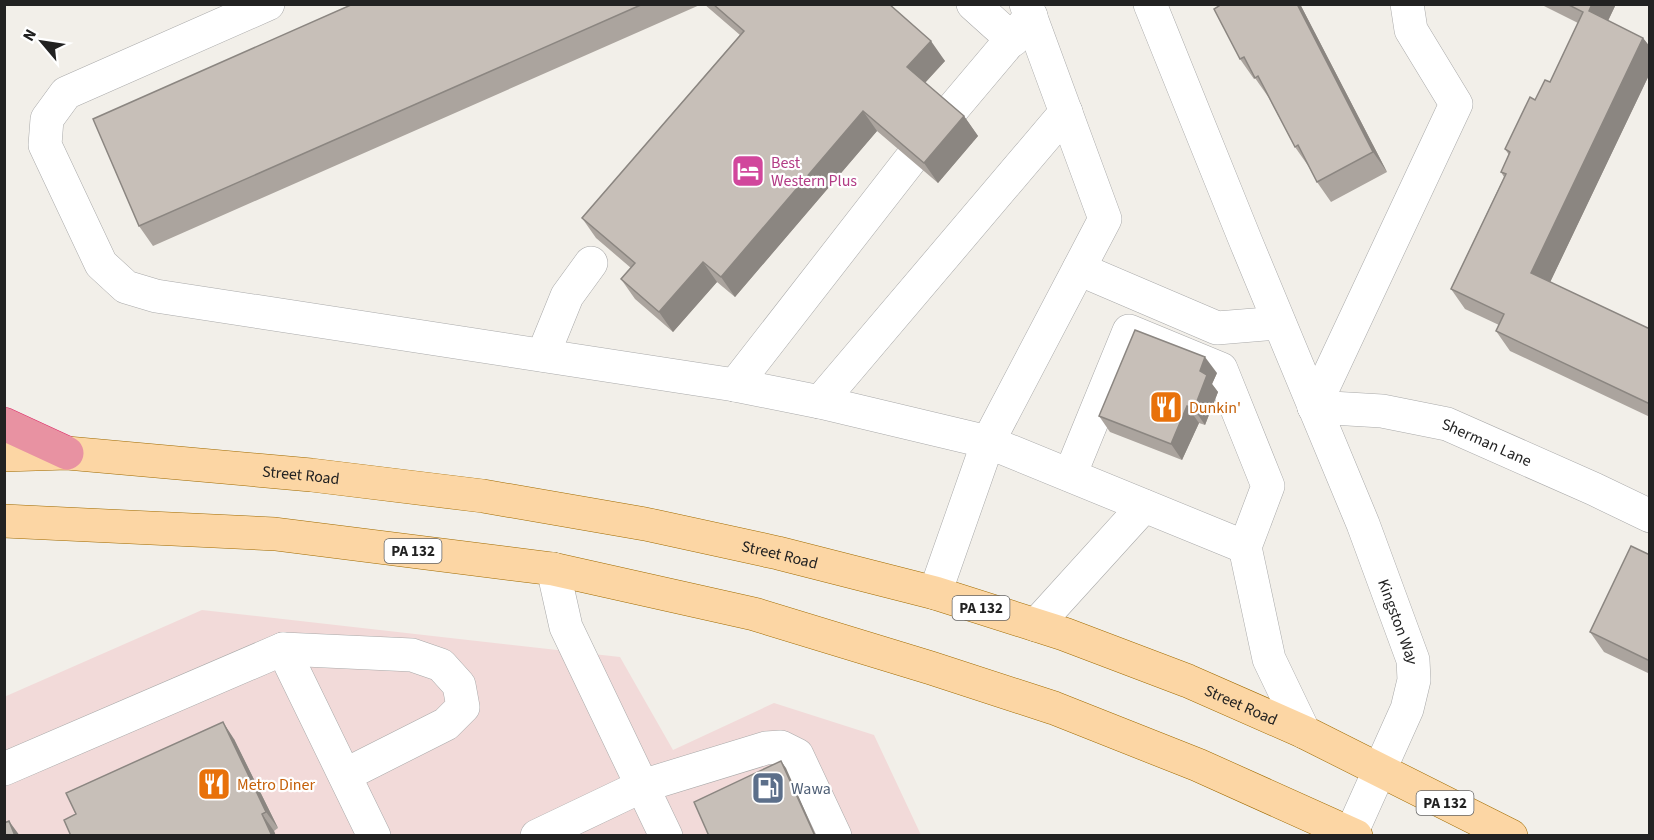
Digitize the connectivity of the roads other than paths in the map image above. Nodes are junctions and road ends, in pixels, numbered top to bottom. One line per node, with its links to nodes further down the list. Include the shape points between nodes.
1 (268, 4): 12 (street, via 66,93 47,119 45,145 101,264 126,287 156,296)
2 (973, 4): 5 (street)
3 (1150, 4): 11 (street, Kingston Way)
4 (1407, 4): 15 (street, via 1411,30 1456,104)
5 (1023, 20): 6 (street); 7 (street)
6 (950, 112)
7 (1066, 112): 10 (street, via 1105,219); 14 (street)
8 (910, 159): 13 (street)
9 (591, 263): 12 (street, via 567,296)
10 (1079, 269): 11 (street, via 1217,328); 17 (street)
11 (1280, 323): 15 (street, Kingston Way)
12 (543, 356): 13 (street)
13 (735, 385): 14 (street)
14 (820, 402): 17 (street)
15 (1314, 407): 22 (street, Sherman Lane, via 1382,411 1447,424); 31 (street, Kingston Way, via 1413,660 1414,680 1407,709)
16 (4, 424): 18 (highway)
17 (988, 442): 20 (street); 26 (street)
18 (67, 453): 19 (main road, Street Road / PA 132); 26 (main road, Street Road / PA 132, via 311,475 483,496 645,524)
19 (4, 455)
20 (1070, 476): 21 (street); 24 (street, via 1129,332 1221,369 1268,486)
21 (1144, 506): 24 (street); 27 (street)
22 (1650, 516)
23 (4, 521): 25 (main road, PA 132, via 275,534)
24 (1245, 547): 29 (street, via 1269,659)
25 (553, 569): 33 (street, via 566,627); 34 (main road, PA 132, via 754,614 1054,708 1198,765)
26 (935, 593): 27 (main road, Street Road / PA 132)
27 (1036, 625): 29 (main road, Street Road / PA 132, via 1188,681)
28 (283, 649): 30 (street); 32 (street); 32 (street, via 412,655 441,665 459,684 463,707 446,724)
29 (1304, 732): 31 (main road, Street Road / PA 132)
30 (4, 769)
31 (1379, 770): 34 (street, Kingston Way); 39 (main road, Street Road / PA 132)
32 (345, 775): 35 (street)
33 (642, 786): 36 (street); 37 (street); 38 (street, via 766,748 781,747 797,755)
34 (1352, 835)
35 (374, 836)
36 (537, 836)
37 (666, 836)
38 (835, 836)
39 (1511, 836)

